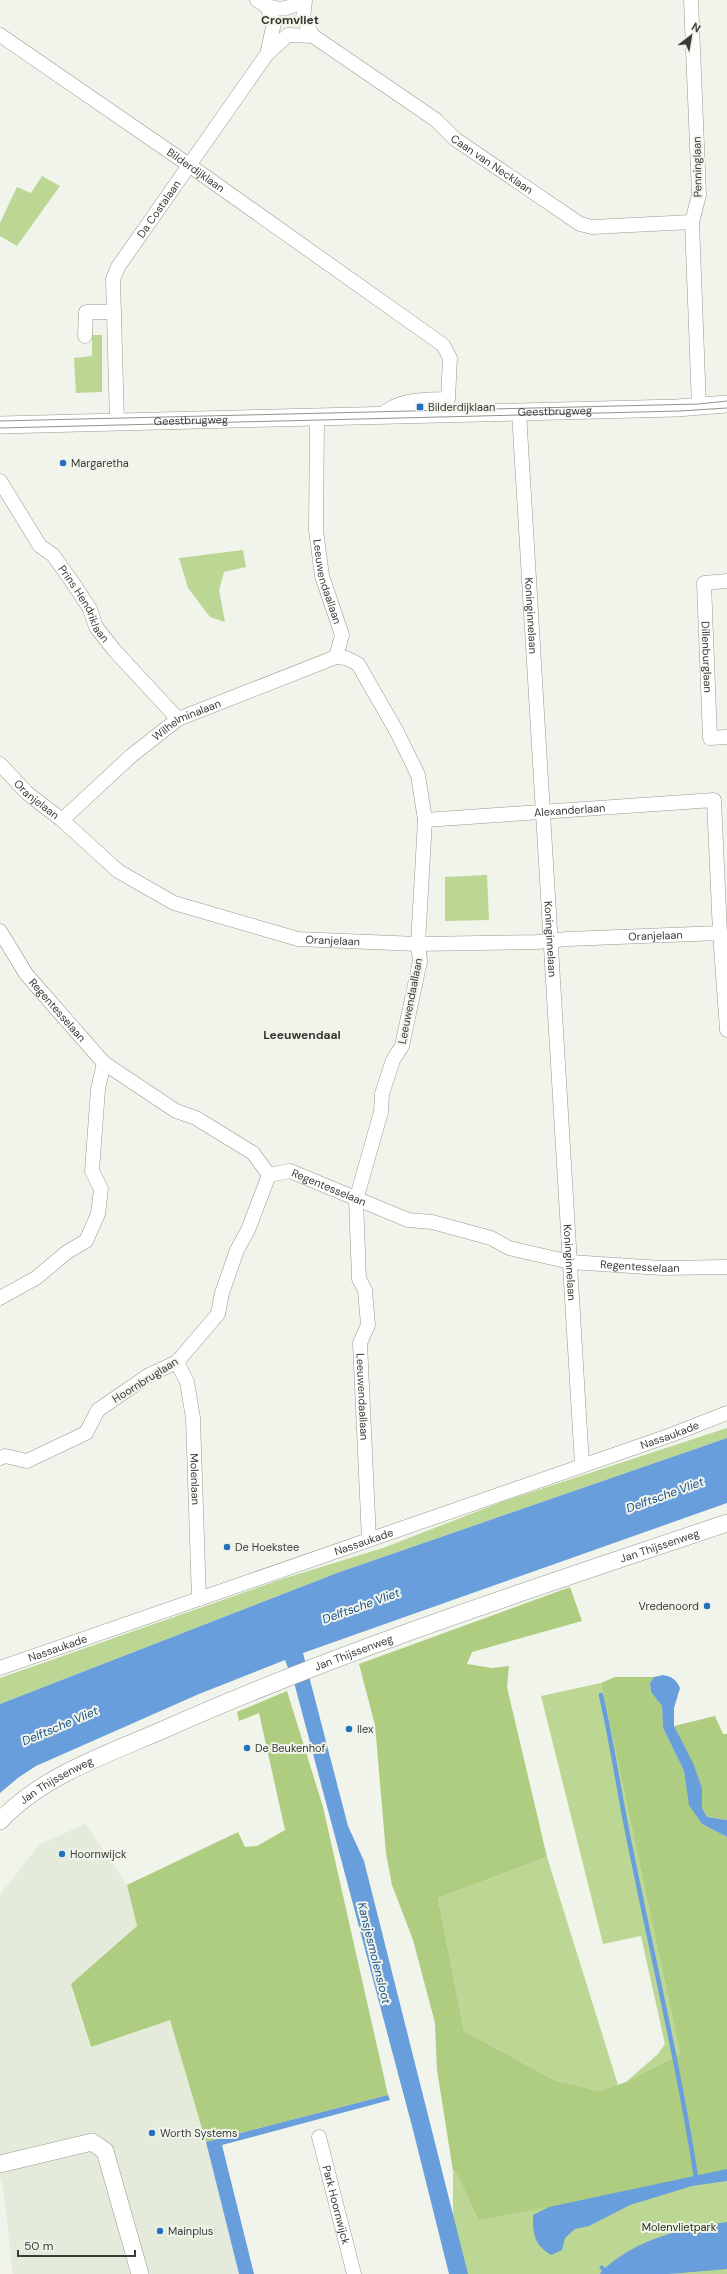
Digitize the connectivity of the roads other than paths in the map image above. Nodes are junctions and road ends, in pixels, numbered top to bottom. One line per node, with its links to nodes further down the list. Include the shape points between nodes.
1 (302, 0): 4 (street, Da Costalaan, via 286,8)
2 (305, 0): 6 (street, via 303,18)
3 (691, 0): 9 (street, Penninglaan, via 699,195)
4 (262, 4): 7 (street, Da Costalaan, via 272,17 274,26)
5 (0, 35): 8 (street, Bilderdijklaan)
6 (313, 36): 7 (street, Da Costalaan, via 288,35); 9 (street, Caan van Necklaan, via 436,120 453,138 580,224 592,227)
7 (267, 54): 8 (street, Da Costalaan)
8 (189, 165): 10 (street, Da Costalaan, via 118,267 113,279); 15 (street, Bilderdijklaan, via 443,345 450,358 448,399 394,406)
9 (692, 222): 13 (street, Penninglaan)
10 (114, 312): 11 (street, via 86,312); 17 (street, Da Costalaan)
11 (85, 336)
12 (727, 404): 13 (street, Geestbrugweg)
13 (699, 406): 14 (street, Geestbrugweg)
14 (519, 412): 15 (street, Geestbrugweg); 25 (street, Koninginnelaan)
15 (382, 416): 16 (street, Geestbrugweg)
16 (317, 417): 17 (street, Geestbrugweg); 21 (street, Leeuwendaallaan, via 316,530 322,576 342,635)
17 (116, 422): 18 (street, Geestbrugweg)
18 (0, 425)
19 (0, 481): 22 (street, Prins Hendriklaan, via 40,546 53,555 75,586 90,609 96,627)
20 (727, 581): 23 (street, Dillenburglaan, via 704,583 710,738)
21 (336, 657): 22 (street, Wilhelminalaan); 27 (street, Leeuwendaallaan, via 346,658 358,664 397,732 418,775)
22 (178, 718): 26 (street, Wilhelminalaan, via 131,756)
23 (727, 737)
24 (0, 764): 26 (street, Oranjelaan, via 27,793)
25 (543, 813): 27 (street, Alexanderlaan); 29 (street, Alexanderlaan, via 714,800); 30 (street, Koninginnelaan)
26 (62, 820): 31 (street, Oranjelaan, via 118,871 174,903 298,939)
27 (425, 820): 31 (street, Leeuwendaallaan)
28 (0, 930): 33 (street, Regentesselaan, via 26,974)
29 (720, 933): 30 (street, Oranjelaan); 32 (street)
30 (551, 940): 31 (street, Oranjelaan); 36 (street, Koninginnelaan)
31 (418, 944): 35 (street, Leeuwendaallaan, via 420,960 402,1046 393,1060 382,1094 381,1112)
32 (727, 1030)
33 (104, 1062): 34 (street, Regentesselaan, via 176,1111 196,1118 253,1153); 38 (street, via 98,1089 92,1171 101,1189 98,1214 86,1242 67,1252 36,1278)
34 (269, 1175): 35 (street, Regentesselaan, via 290,1171); 39 (street, Hoornbruglaan, via 248,1230 237,1250 222,1293 218,1314)
35 (356, 1200): 36 (street, Regentesselaan, via 408,1220 432,1222 491,1238 509,1248); 44 (street, Leeuwendaallaan, via 359,1279 365,1290 368,1325 360,1343)
36 (570, 1262): 37 (street, Regentesselaan, via 662,1268); 42 (street, Koninginnelaan)
37 (727, 1267)
38 (0, 1298)
39 (177, 1362): 41 (street, Hoornbruglaan, via 149,1375 98,1410 86,1433 27,1461 5,1456); 45 (street, Molenlaan, via 187,1382 193,1418)
40 (727, 1414): 42 (street, Nassaukade)
41 (0, 1458)
42 (582, 1465): 44 (street, Nassaukade)
43 (727, 1523): 47 (street, Jan Thijssenweg, via 285,1677 112,1752 43,1786 16,1805)
44 (369, 1539): 45 (street, Nassaukade)
45 (199, 1599): 46 (street, Nassaukade)
46 (0, 1668)
47 (0, 1821)
48 (319, 2137): 51 (street, Park Hoornwijck)
49 (0, 2164): 50 (street, via 92,2142 105,2151)
50 (140, 2274)
51 (354, 2274)

